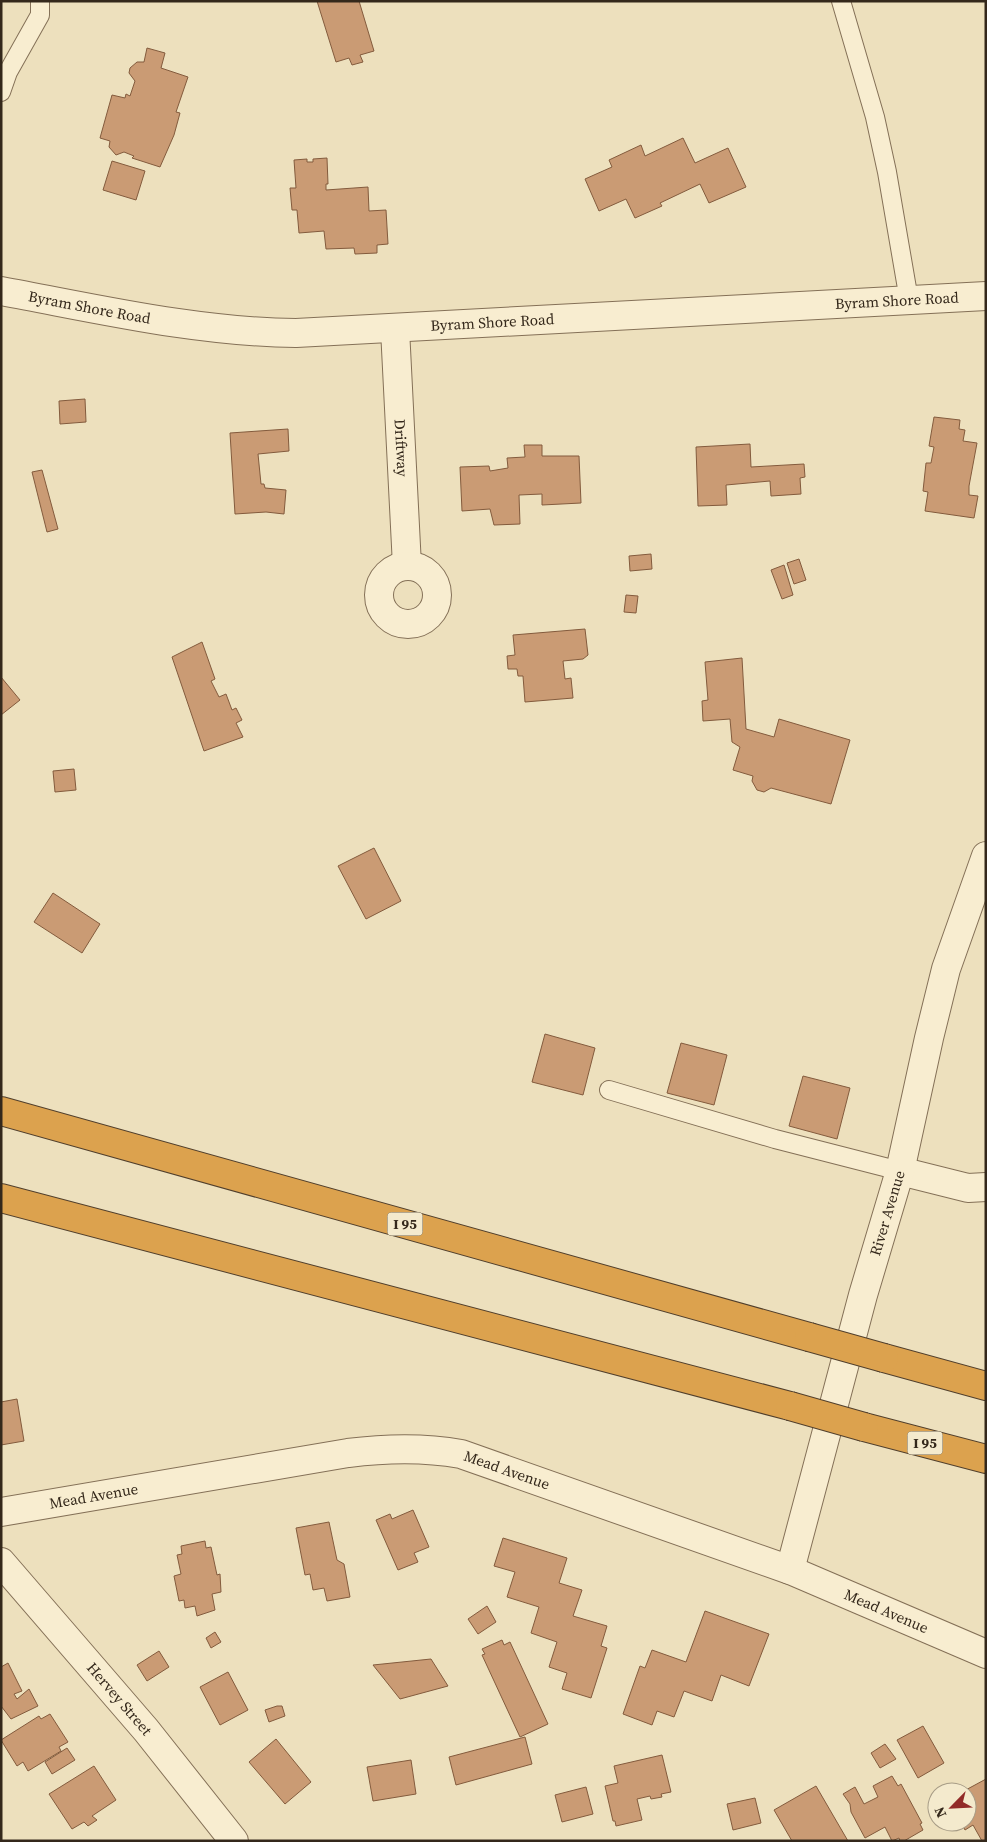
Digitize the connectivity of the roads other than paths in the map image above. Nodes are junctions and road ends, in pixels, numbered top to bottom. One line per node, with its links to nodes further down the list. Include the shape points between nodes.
1 (40, 1): 3 (lane, via 40,15 8,72)
2 (841, 1): 6 (lane, via 877,126)
3 (1, 92)
4 (1, 291): 7 (street, Byram Shore Road, via 160,320 255,333)
5 (986, 296): 6 (street, Byram Shore Road)
6 (909, 300): 7 (street, Byram Shore Road)
7 (395, 329): 8 (street, Driftway)
8 (408, 566)
9 (986, 856): 12 (street, River Avenue, via 946,969)
10 (609, 1090): 12 (lane, via 775,1139)
11 (1, 1111): 15 (highway, I 95, bridge)
12 (900, 1171): 13 (street, via 968,1188); 19 (street, River Avenue, via 863,1295)
13 (986, 1187)
14 (1, 1198): 16 (highway, I 95, bridge)
15 (986, 1386)
16 (986, 1459)
17 (1, 1512): 19 (street, Mead Avenue, via 348,1452 425,1448 461,1454)
18 (1, 1562): 21 (street, Hervey Street, via 146,1730)
19 (790, 1570): 20 (street, Mead Avenue)
20 (986, 1654)
21 (234, 1841)

